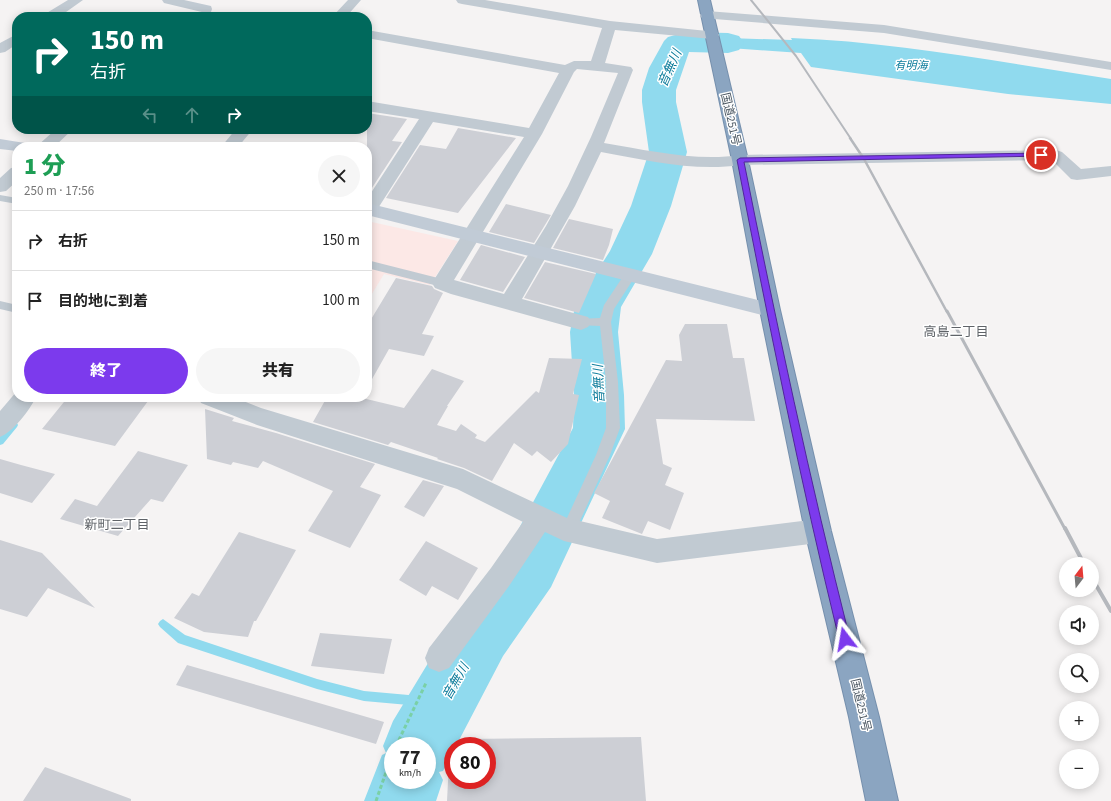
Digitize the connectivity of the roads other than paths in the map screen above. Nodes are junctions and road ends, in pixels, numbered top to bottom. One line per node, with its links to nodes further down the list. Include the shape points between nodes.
1 (77, 0): 7 (street)
2 (168, 0): 8 (street)
3 (217, 0): 9 (street)
4 (355, 0): 10 (street)
5 (462, 0): 12 (street)
6 (704, 0): 11 (highway, 国道251号)
7 (58, 12)
8 (199, 12)
9 (203, 12)
10 (344, 12)
11 (707, 15): 14 (highway, 国道251号); 18 (street, via 884,29)
12 (610, 25): 14 (street); 17 (street)
13 (372, 35): 19 (street)
14 (713, 40): 30 (highway, 国道251号)
15 (12, 41): 16 (street)
16 (0, 49)
17 (597, 66): 19 (street, via 574,65); 29 (street, via 626,70)
18 (1111, 66)
19 (568, 70): 24 (street)
20 (372, 107): 21 (street)
21 (429, 116): 24 (street); 36 (street)
22 (59, 134): 25 (street)
23 (241, 134): 26 (street)
24 (534, 134): 38 (street)
25 (50, 142)
26 (233, 142)
27 (0, 144): 28 (street)
28 (12, 145)
29 (595, 146): 30 (street, via 657,157 721,163); 39 (street)
30 (740, 160): 31 (street, via 1056,155 1077,175); 46 (highway, 国道251号)
31 (1111, 171)
32 (12, 176): 33 (street)
33 (0, 187)
34 (0, 198): 35 (lane)
35 (12, 200)
36 (372, 204)
37 (372, 211): 38 (street)
38 (472, 235): 39 (street); 42 (street)
39 (539, 252): 41 (street); 43 (street)
40 (372, 265): 42 (lane)
41 (630, 275): 46 (street); 48 (lane, via 608,308)
42 (442, 283): 43 (street)
43 (509, 303): 47 (street)
44 (0, 305): 45 (lane)
45 (12, 308)
46 (770, 310): 53 (highway, 国道251号)
47 (581, 322): 48 (lane)
48 (605, 322): 52 (lane, via 612,382 613,428 603,455)
49 (21, 402): 51 (street)
50 (222, 402): 52 (street, via 257,416 464,480)
51 (0, 427)
52 (555, 524): 53 (street, via 658,551); 54 (street, via 500,577)
53 (818, 531): 55 (highway, 国道251号)
54 (439, 658)
55 (882, 801)

